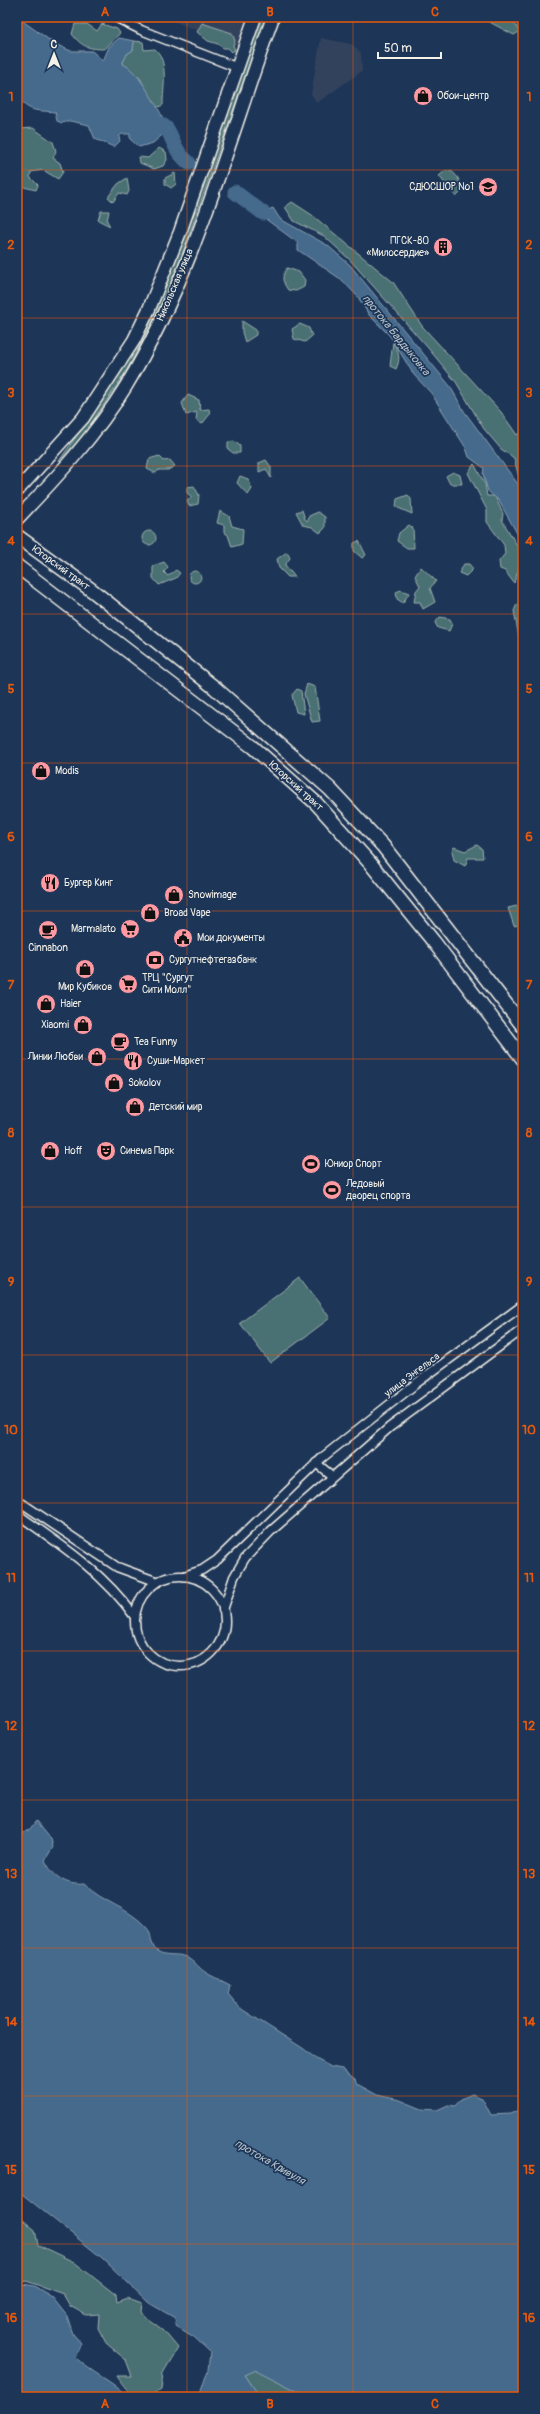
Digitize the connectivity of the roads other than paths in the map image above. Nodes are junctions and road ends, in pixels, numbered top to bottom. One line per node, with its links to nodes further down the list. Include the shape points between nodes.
1 (115, 17): 4 (street)
2 (255, 17): 4 (street, Никольская улица)
3 (273, 17): 6 (street, Никольская улица, via 205,212 176,287 147,348 126,387 77,453)
4 (236, 73): 5 (street, Никольская улица, via 190,206 149,309 127,351 83,418)
5 (17, 492)
6 (17, 519)
7 (17, 536): 9 (main road, Югорский тракт, via 93,591 215,688 330,789 383,846)
8 (17, 566): 10 (main road, Югорский тракт, via 252,747 316,803 370,863 434,942)
9 (523, 1026)
10 (523, 1059)
11 (523, 1305): 13 (street, улица Энгельса, via 418,1382)
12 (523, 1329): 14 (street, via 407,1414)
13 (316, 1464): 14 (street); 17 (street, улица Энгельса, via 217,1560 202,1570)
14 (332, 1476): 19 (street, via 245,1558 234,1577)
15 (17, 1500): 18 (street, via 117,1567)
16 (17, 1514): 20 (street, via 104,1579)
17 (184, 1576): 18 (street); 19 (street, via 206,1585 217,1596)
18 (158, 1582): 20 (street, via 143,1595)
19 (223, 1610): 20 (street, via 224,1626 216,1648 205,1659 183,1666 167,1664 147,1652 136,1632)
20 (135, 1616)

